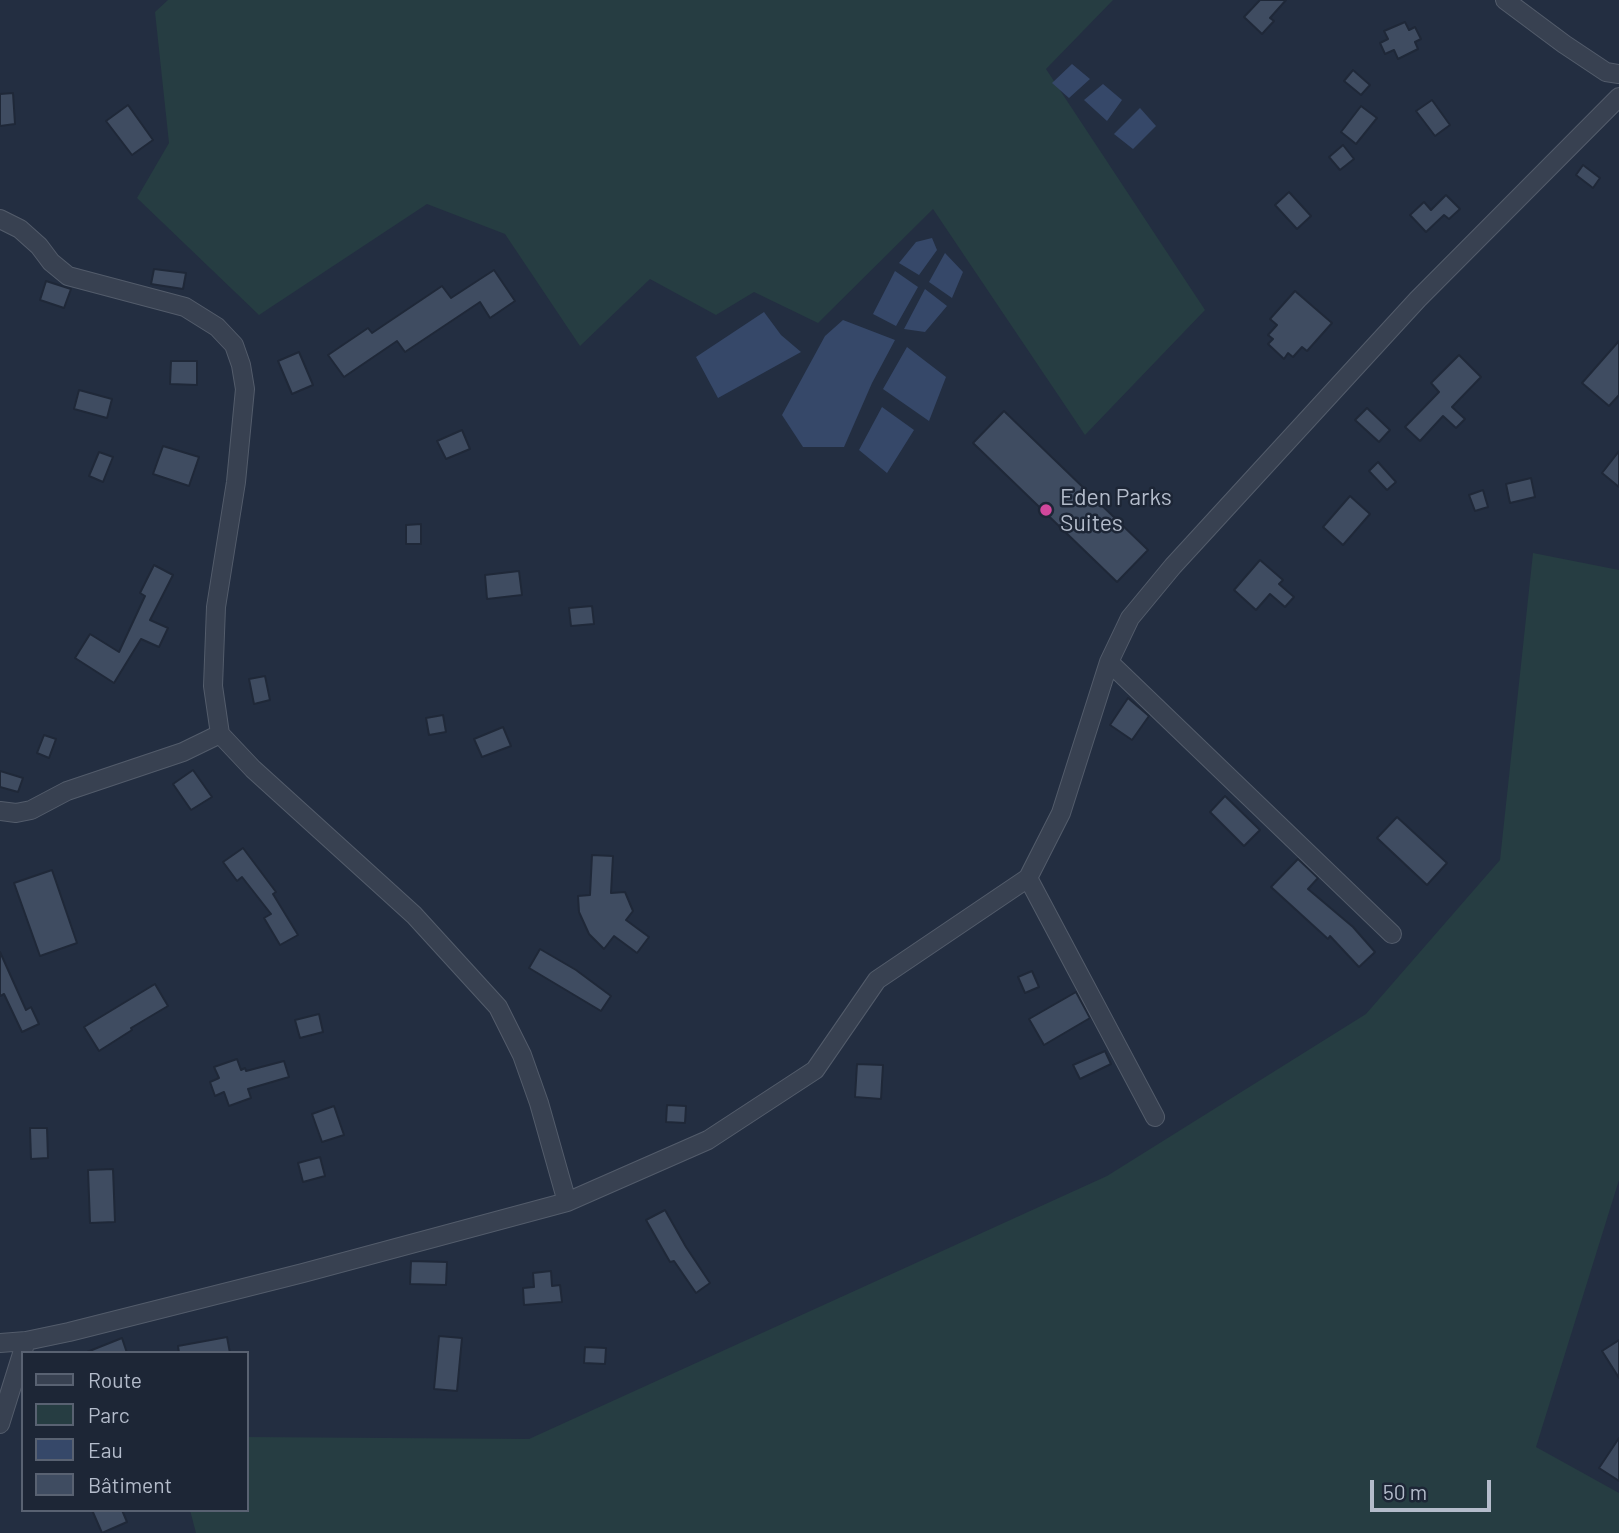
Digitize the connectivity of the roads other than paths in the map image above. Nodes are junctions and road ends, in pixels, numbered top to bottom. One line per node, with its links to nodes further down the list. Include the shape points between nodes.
1 (1505, 0): 2 (street, via 1606,72)
2 (1619, 74)
3 (1619, 97): 5 (street, via 1418,299 1173,566 1130,618)
4 (0, 219): 6 (street, via 20,229 68,276 185,307 218,327 234,345 245,389 216,607 213,686)
5 (1109, 662): 8 (street, via 1061,813); 9 (street)
6 (220, 734): 7 (street, via 67,791 31,810); 11 (street, via 414,915 498,1007 539,1103)
7 (0, 811)
8 (1028, 878): 10 (street); 11 (street, via 877,980 815,1070 708,1140)
9 (1392, 934)
10 (1155, 1117)
11 (566, 1202): 12 (street)
12 (26, 1341): 13 (street); 14 (street)
13 (0, 1343)
14 (23, 1351)
15 (21, 1357): 16 (street)
16 (0, 1424)

